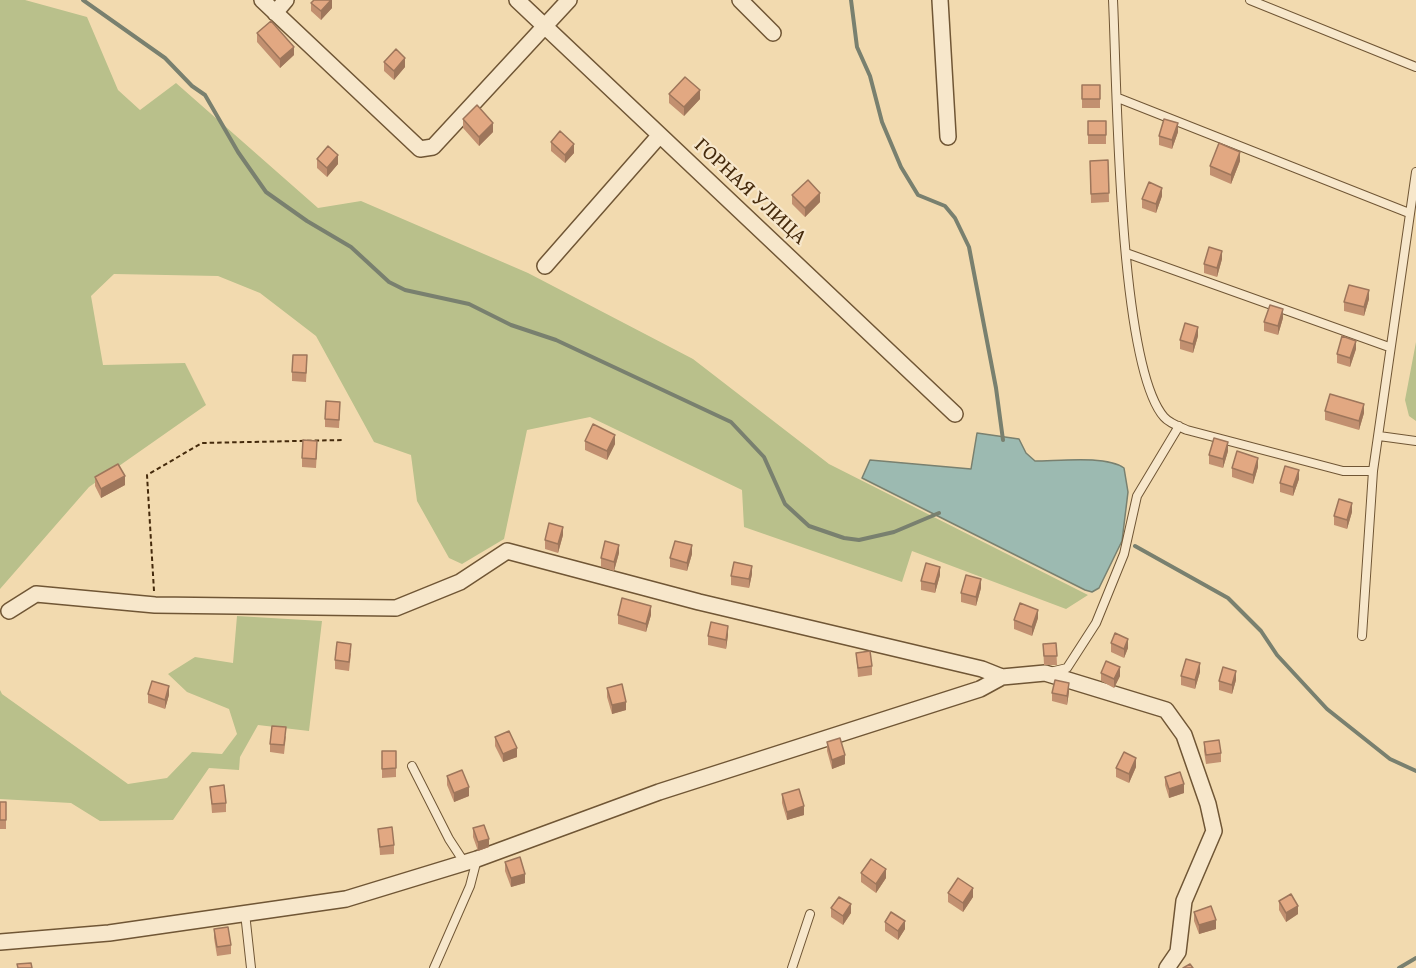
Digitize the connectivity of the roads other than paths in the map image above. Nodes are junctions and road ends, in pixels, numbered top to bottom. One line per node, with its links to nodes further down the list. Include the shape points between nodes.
1 (262, 0): 9 (street)
2 (286, 0): 9 (street)
3 (517, 0): 10 (street, ГОРНАЯ УЛИЦА)
4 (569, 0): 10 (street)
5 (740, 0): 11 (street)
6 (940, 0): 15 (street)
7 (1113, 0): 13 (lane)
8 (1250, 0): 12 (lane)
9 (275, 13): 10 (street, via 420,149 434,147)
10 (543, 26): 14 (street, ГОРНАЯ УЛИЦА)
11 (774, 33)
12 (1416, 67)
13 (1118, 98): 17 (lane); 18 (lane)
14 (659, 136): 19 (street); 21 (street, ГОРНАЯ УЛИЦА)
15 (948, 137)
16 (1416, 172): 17 (lane)
17 (1409, 213): 20 (lane)
18 (1126, 253): 20 (lane); 22 (lane, via 1144,376 1164,418)
19 (545, 266)
20 (1389, 347): 23 (lane)
21 (955, 414)
22 (1179, 426): 25 (lane, via 1343,471); 28 (lane, via 1137,495 1124,554 1096,623 1067,668)
23 (1379, 436): 24 (lane); 25 (lane)
24 (1416, 441)
25 (1373, 471): 27 (lane)
26 (9, 611): 29 (street, via 36,594 155,606 396,608 460,582 507,551)
27 (1362, 636)
28 (1045, 674): 29 (street); 38 (street, via 1166,710 1184,735 1214,831 1184,902 1178,952)
29 (1002, 676): 31 (street, via 980,689 659,792)
30 (412, 766): 31 (lane, via 449,839)
31 (471, 861): 32 (street, via 346,899); 36 (lane, via 470,886)
32 (245, 913): 34 (street, via 109,933); 35 (lane)
33 (810, 914): 37 (lane)
34 (0, 942)
35 (251, 968)
36 (434, 968)
37 (792, 968)
38 (1167, 968)

